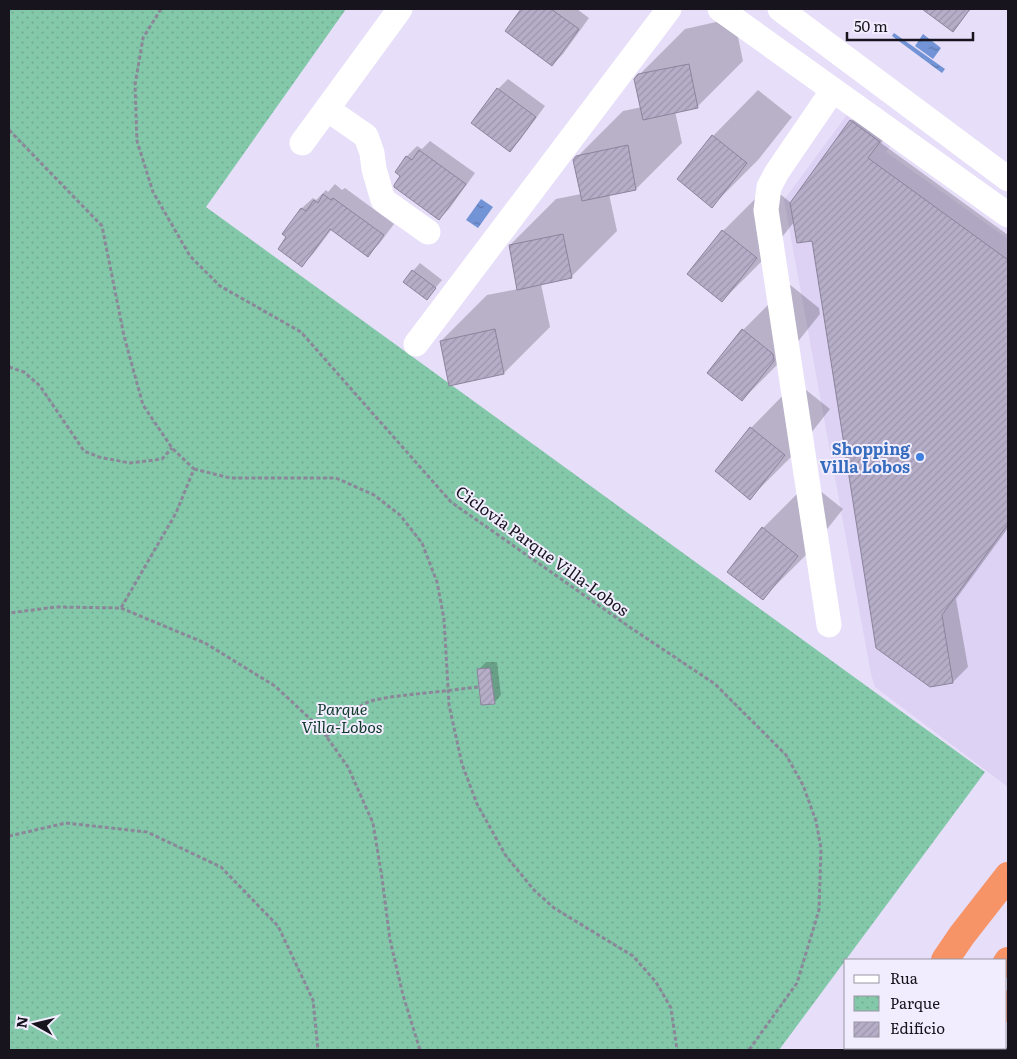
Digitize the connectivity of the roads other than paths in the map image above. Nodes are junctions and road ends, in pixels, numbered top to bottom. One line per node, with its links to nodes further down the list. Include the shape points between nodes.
1 (400, 9): 7 (street)
2 (669, 9): 13 (street)
3 (720, 9): 5 (street)
4 (780, 9): 6 (street)
5 (833, 90): 8 (street); 14 (street, via 777,172 770,187 766,210)
6 (898, 96): 8 (street); 10 (street)
7 (327, 109): 9 (street); 12 (street, via 366,136 383,200)
8 (878, 122): 11 (street)
9 (302, 143)
10 (1008, 179)
11 (1008, 215)
12 (428, 232)
13 (416, 344)
14 (829, 625)
15 (1008, 876): 16 (highway)
16 (946, 959)

